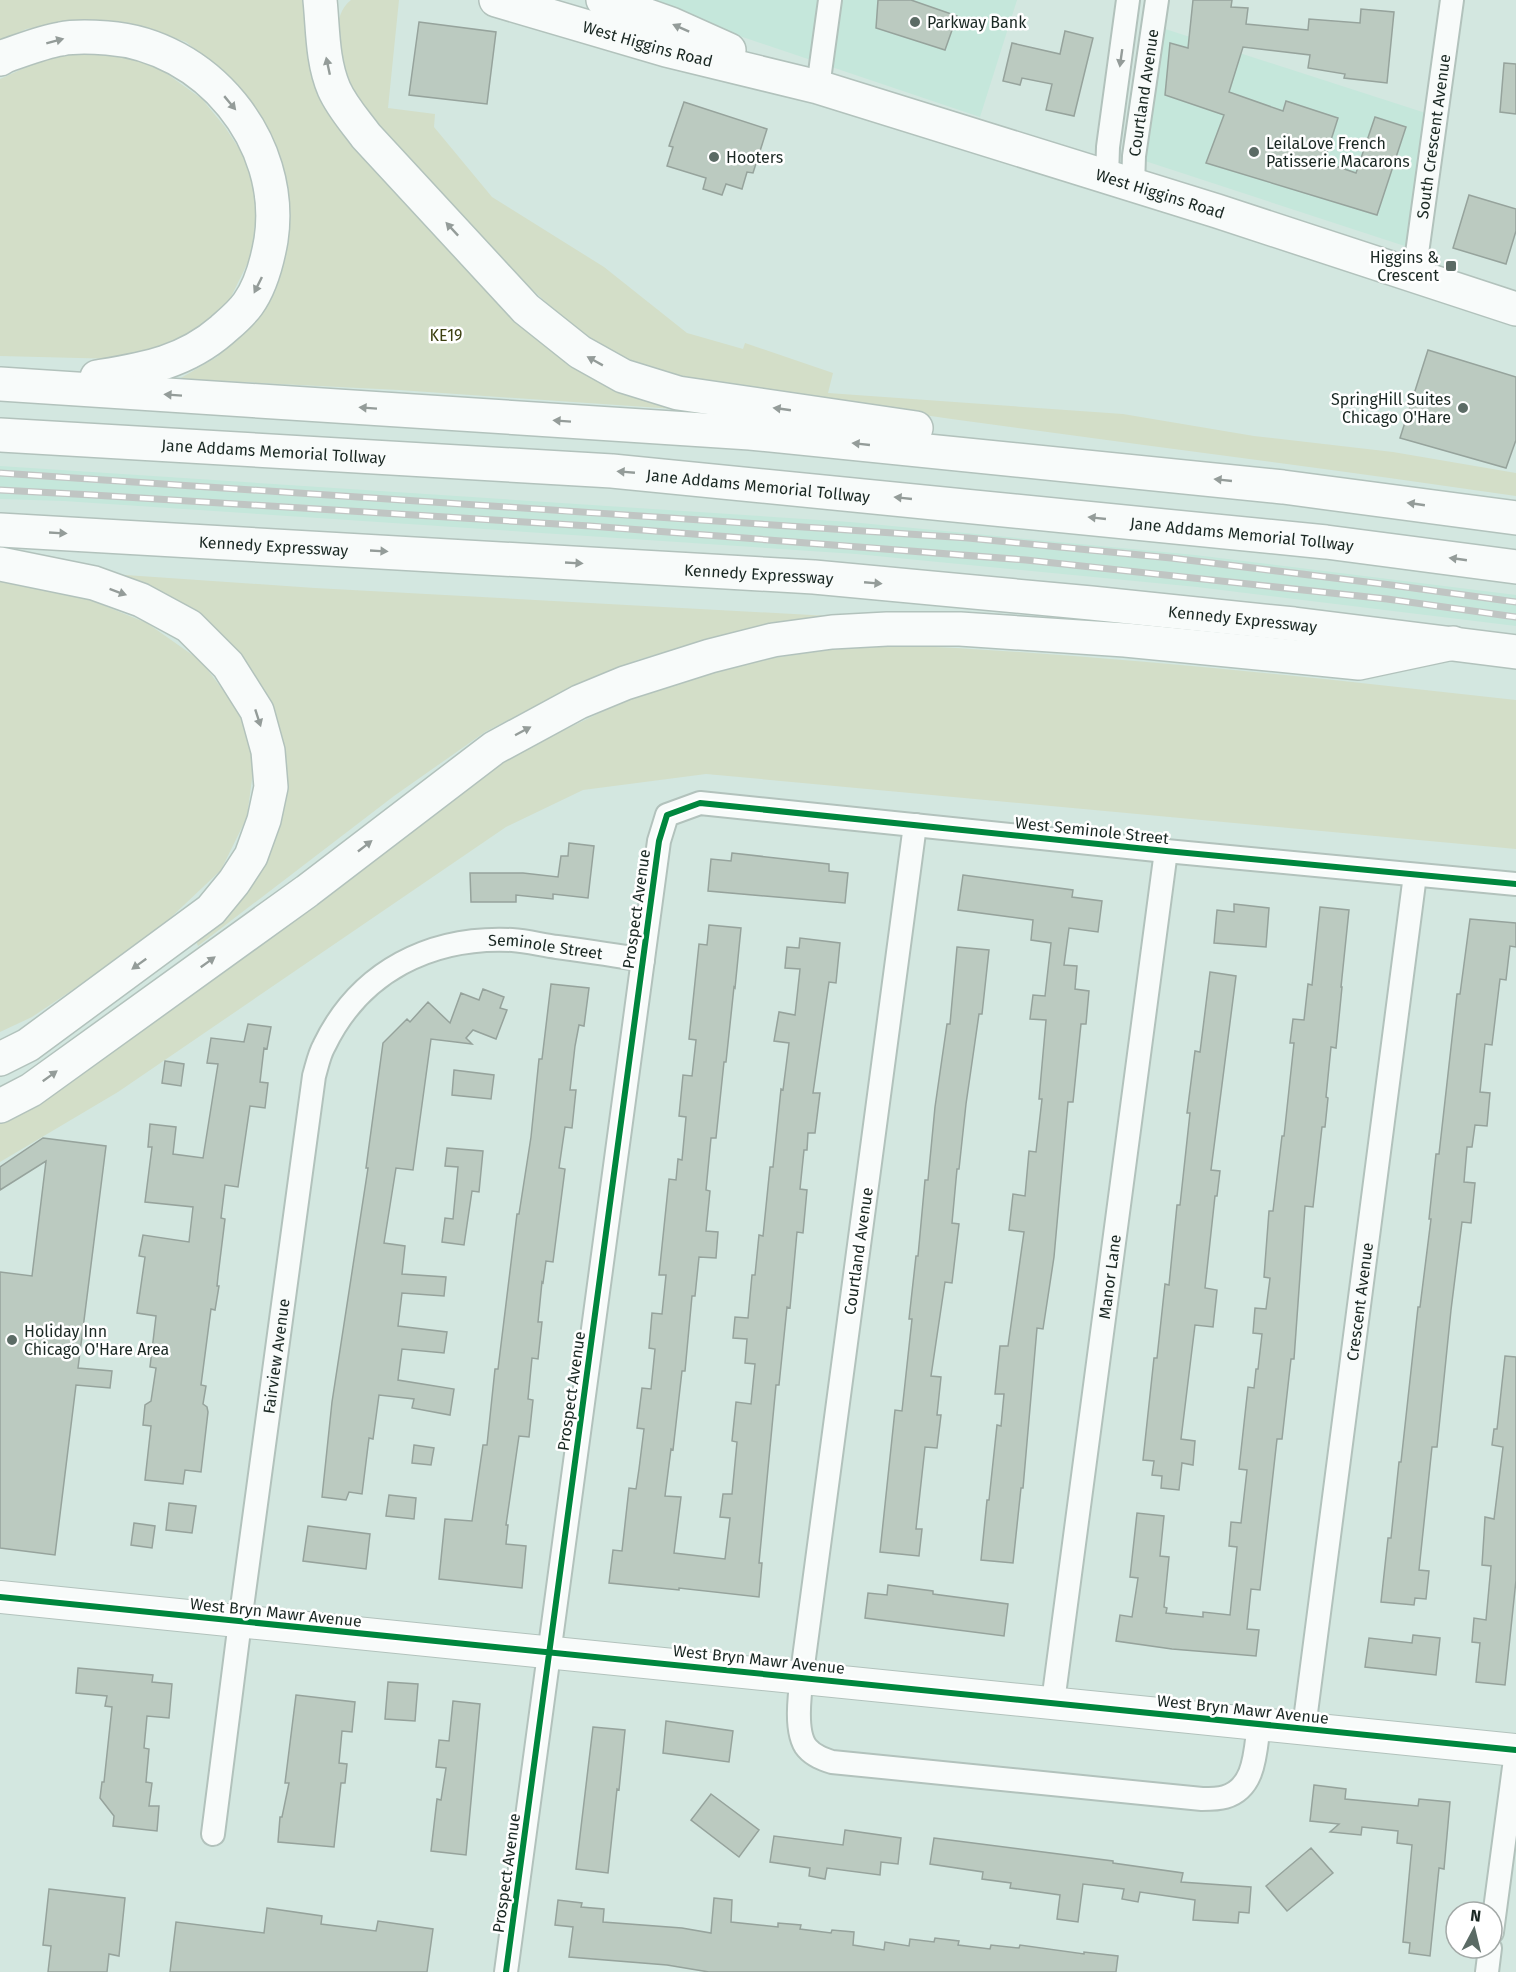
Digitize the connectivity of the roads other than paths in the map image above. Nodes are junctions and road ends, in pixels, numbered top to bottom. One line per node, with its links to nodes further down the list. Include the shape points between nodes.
1 (320, 0): 9 (main road)
2 (339, 0): 9 (main road)
3 (603, 0): 11 (main road, West Higgins Road, one-way to 3, via 671,24)
4 (830, 0): 11 (street)
5 (1128, 0): 12 (street, Courtland Avenue, one-way to 12, via 1108,147)
6 (1156, 0): 12 (street, Courtland Avenue, via 1134,156)
7 (1452, 0): 13 (street, South Crescent Avenue)
8 (510, 2): 11 (main road, West Higgins Road, via 666,50)
9 (323, 34): 17 (main road, one-way to 9, via 917,429 678,393 623,376 580,352 526,309 366,136 334,89)
10 (0, 59): 15 (main road, one-way to 15, via 62,38 108,38 150,46 184,64 206,78 227,99 256,140 272,191 273,227 261,279 248,304 193,351 141,370)
11 (810, 85): 12 (main road, West Higgins Road)
12 (1120, 181): 13 (main road, West Higgins Road)
13 (1414, 275): 14 (main road, West Higgins Road)
14 (1516, 309)
15 (3, 384): 17 (main road, one-way to 15, via 750,433)
16 (0, 435): 21 (main road, Jane Addams Memorial Tollway, one-way to 16, via 1326,542 612,471)
17 (1024, 460): 18 (main road, one-way to 17, via 1283,487)
18 (1516, 518)
19 (0, 530): 22 (main road, Kennedy Expressway, one-way to 22, via 814,577)
20 (0, 564): 31 (main road, one-way to 31, via 94,583 141,600 189,626 228,665 256,711 268,751 270,787 264,820 250,856 211,910 28,1045)
21 (1516, 567)
22 (1453, 643): 23 (main road, Kennedy Expressway); 32 (main road, one-way to 22, via 31,1090 288,904 494,748 579,702 700,659 773,640 887,629 960,629 1125,640 1359,663)
23 (1516, 652)
24 (667, 815): 25 (street, West Seminole Street, via 700,803); 30 (street, Prospect Avenue, via 659,841)
25 (915, 825): 26 (street, West Seminole Street); 36 (street, Courtland Avenue)
26 (1166, 851): 27 (street, West Seminole Street); 37 (street, Manor Lane)
27 (1415, 875): 28 (street, West Seminole Street); 39 (street, Crescent Avenue)
28 (1516, 884)
29 (448, 945): 30 (street, Seminole Street, via 514,940); 34 (street, Fairview Avenue, via 412,957 361,993 340,1017 323,1047 314,1076)
30 (643, 960): 35 (street, Prospect Avenue)
31 (5, 1055)
32 (0, 1106)
33 (0, 1598): 34 (street, West Bryn Mawr Avenue)
34 (240, 1622): 35 (street, West Bryn Mawr Avenue); 41 (street, Fairview Avenue)
35 (549, 1652): 36 (street, West Bryn Mawr Avenue); 43 (street, Prospect Avenue)
36 (802, 1677): 37 (street, West Bryn Mawr Avenue); 38 (street, West Bryn Mawr Avenue, via 801,1734 816,1756 832,1762 1223,1798 1238,1792 1250,1777)
37 (1053, 1702): 38 (street, West Bryn Mawr Avenue)
38 (1259, 1724): 39 (street, West Bryn Mawr Avenue)
39 (1304, 1728): 40 (street, West Bryn Mawr Avenue)
40 (1516, 1751): 42 (street)
41 (213, 1834)
42 (1496, 1900)
43 (506, 1972)

